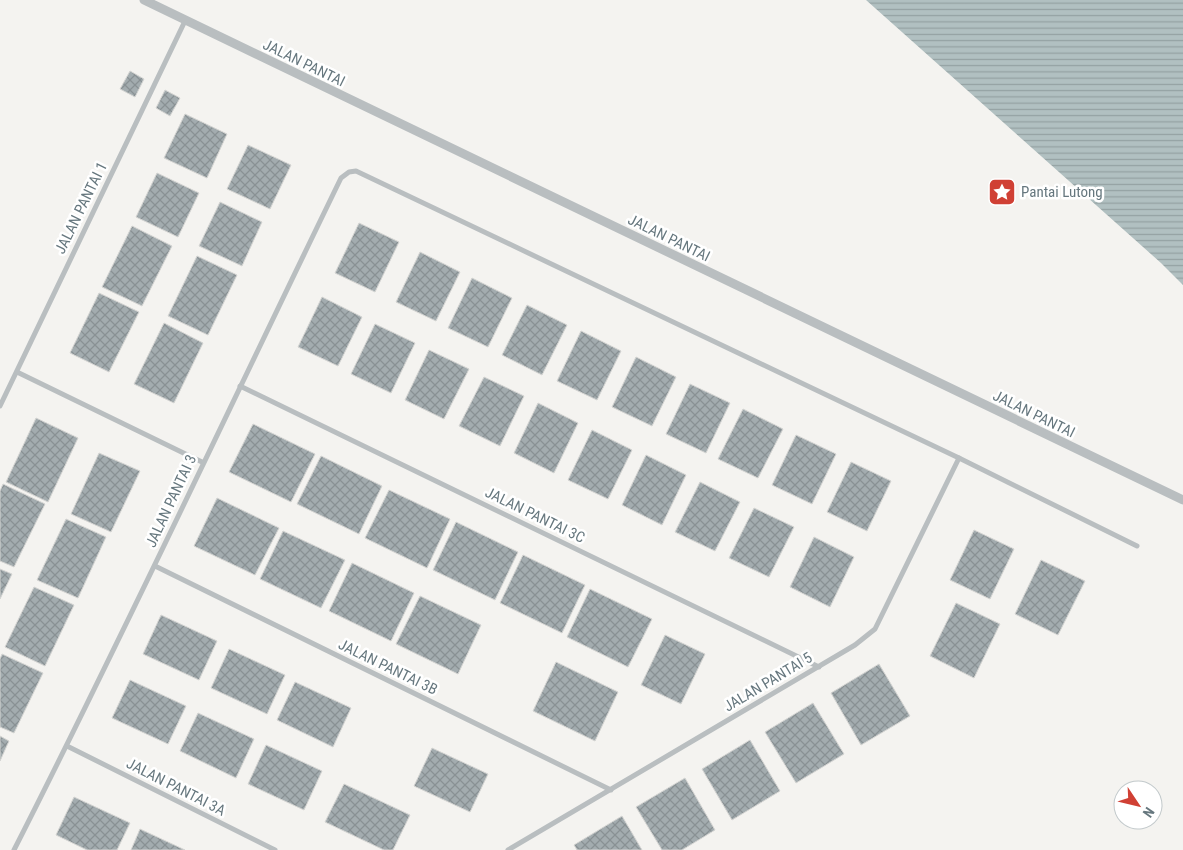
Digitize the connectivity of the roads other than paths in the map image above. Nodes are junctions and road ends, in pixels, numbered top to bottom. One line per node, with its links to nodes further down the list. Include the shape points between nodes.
1 (144, 0): 2 (street, JALAN PANTAI)
2 (185, 21): 3 (street, JALAN PANTAI 1); 8 (street, JALAN PANTAI)
3 (17, 372): 5 (street, JALAN PANTAI 1); 7 (street)
4 (240, 386): 6 (street, JALAN PANTAI 3, via 341,178 356,171); 7 (street, JALAN PANTAI 3); 11 (street, JALAN PANTAI 3C)
5 (0, 406)
6 (959, 458): 9 (street); 11 (street, JALAN PANTAI 5, via 875,629)
7 (202, 462): 10 (street, JALAN PANTAI 3)
8 (1183, 500)
9 (1138, 546)
10 (155, 566): 12 (street, JALAN PANTAI 3); 13 (street, JALAN PANTAI 3B)
11 (819, 667): 13 (street, JALAN PANTAI 5)
12 (67, 746): 14 (street, JALAN PANTAI 3); 15 (street, JALAN PANTAI 3A)
13 (611, 790): 16 (street, JALAN PANTAI 5)
14 (14, 850)
15 (275, 850)
16 (508, 850)

